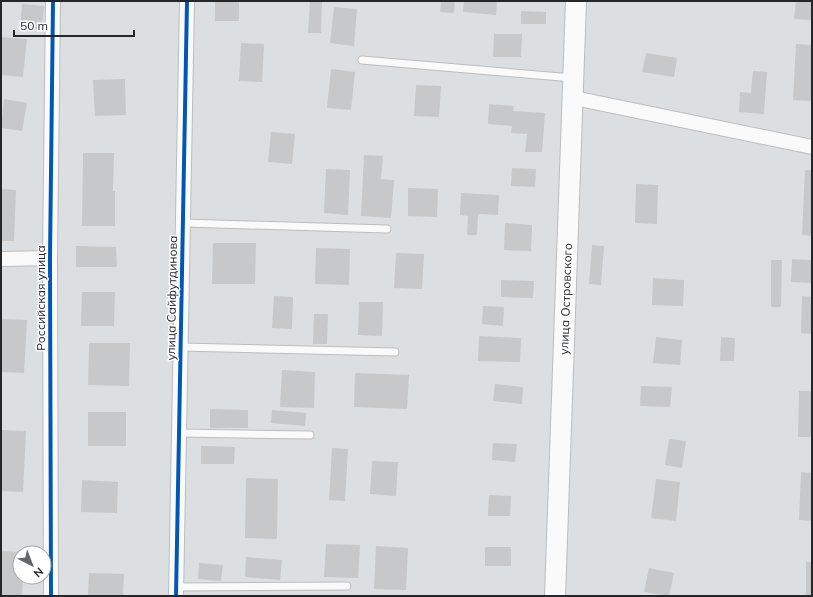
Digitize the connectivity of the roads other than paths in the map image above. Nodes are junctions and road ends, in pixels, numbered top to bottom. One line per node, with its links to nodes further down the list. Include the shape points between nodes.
1 (53, 1): 9 (street, Российская улица)
2 (187, 1): 7 (street, улица Сайфутдинова)
3 (576, 1): 5 (main road, улица Островского)
4 (362, 60): 5 (lane)
5 (574, 88): 6 (street); 18 (main road, улица Островского)
6 (812, 148)
7 (184, 223): 8 (lane); 11 (street, улица Сайфутдинова)
8 (387, 229)
9 (50, 258): 10 (street); 17 (street, Российская улица)
10 (1, 259)
11 (181, 347): 12 (lane); 13 (street, улица Сайфутдинова)
12 (395, 352)
13 (180, 432): 14 (lane); 16 (street, улица Сайфутдинова)
14 (310, 435)
15 (347, 586): 16 (lane)
16 (177, 591)
17 (51, 596)
18 (555, 596)

